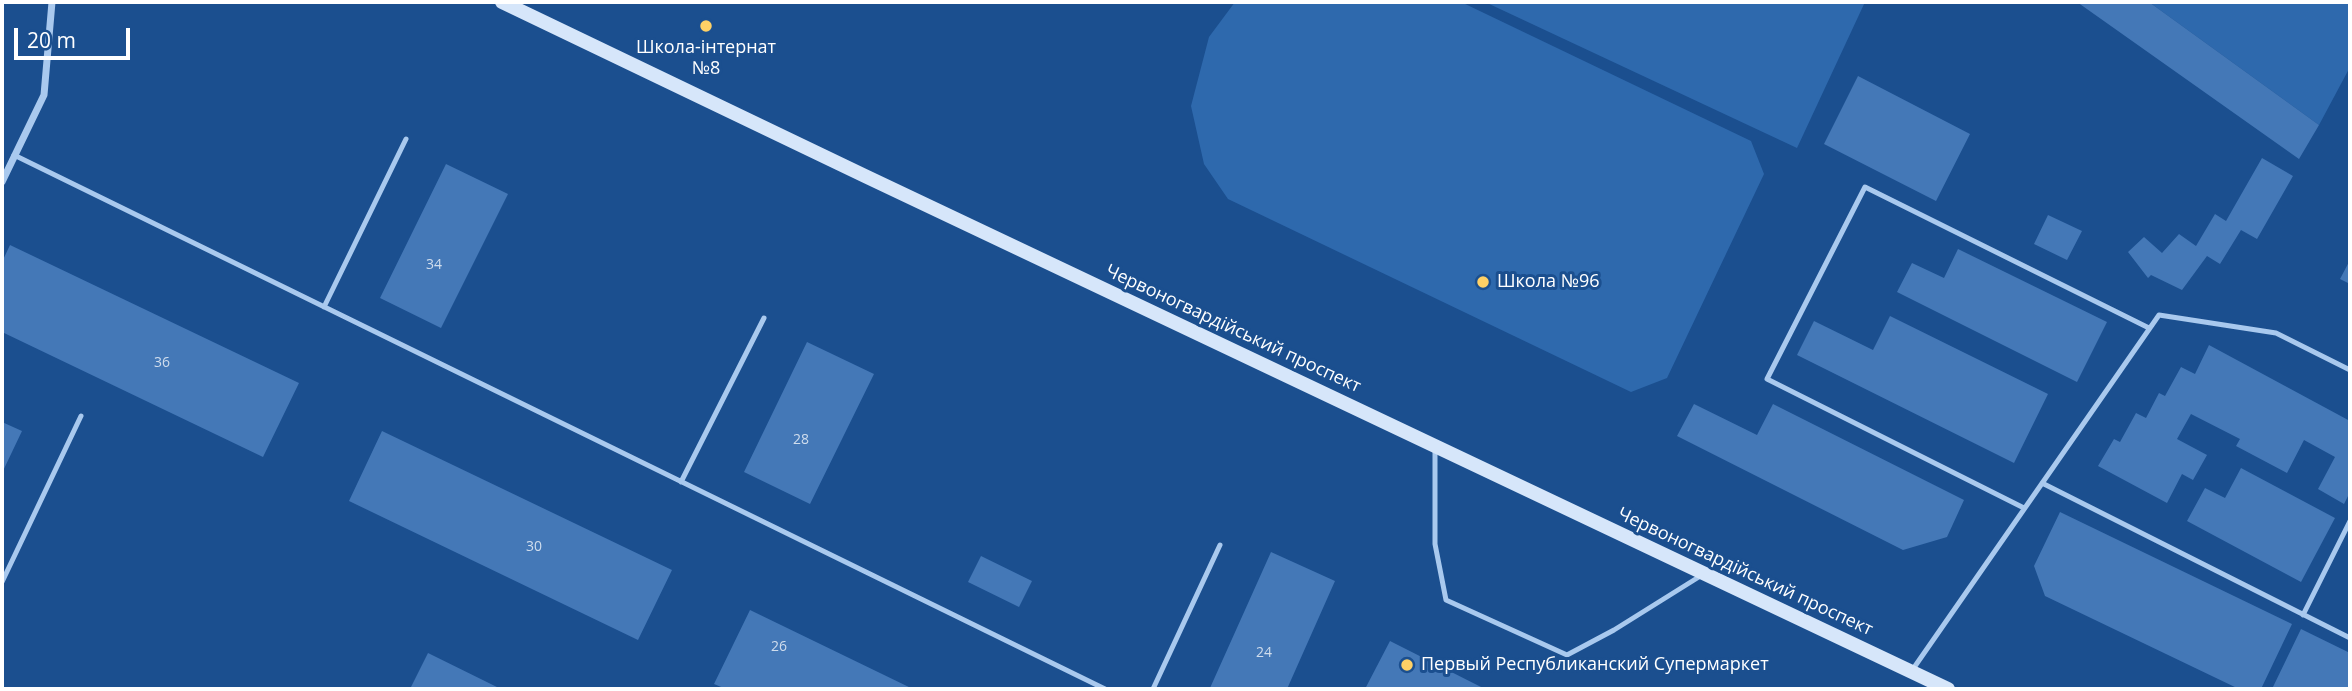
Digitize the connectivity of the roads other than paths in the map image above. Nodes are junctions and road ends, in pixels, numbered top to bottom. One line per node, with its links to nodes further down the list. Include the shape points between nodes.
1 (52, 2): 4 (street, via 44,95)
2 (502, 2): 11 (main road, Червоногвардійський проспект)
3 (406, 139): 6 (lane)
4 (14, 155): 5 (street); 6 (lane)
5 (2, 182)
6 (324, 307): 12 (lane)
7 (764, 318): 12 (lane)
8 (2149, 328): 9 (lane, via 2159,315 2276,333); 13 (lane); 14 (lane, via 1865,187 1767,379)
9 (2350, 370)
10 (81, 416): 18 (lane)
11 (1435, 446): 17 (main road, Червоногвардійський проспект); 17 (lane, via 1434,544 1446,600 1567,655)
12 (681, 482): 22 (lane)
13 (2042, 483): 14 (lane); 19 (lane)
14 (2024, 508): 21 (lane)
15 (2350, 522): 19 (lane)
16 (1220, 545): 23 (lane)
17 (1703, 574): 21 (main road, Червоногвардійський проспект)
18 (2, 582)
19 (2304, 615): 20 (lane)
20 (2350, 638)
21 (1911, 672): 24 (main road, Червоногвардійський проспект)
22 (1105, 689)
23 (1153, 689)
24 (1948, 689)

